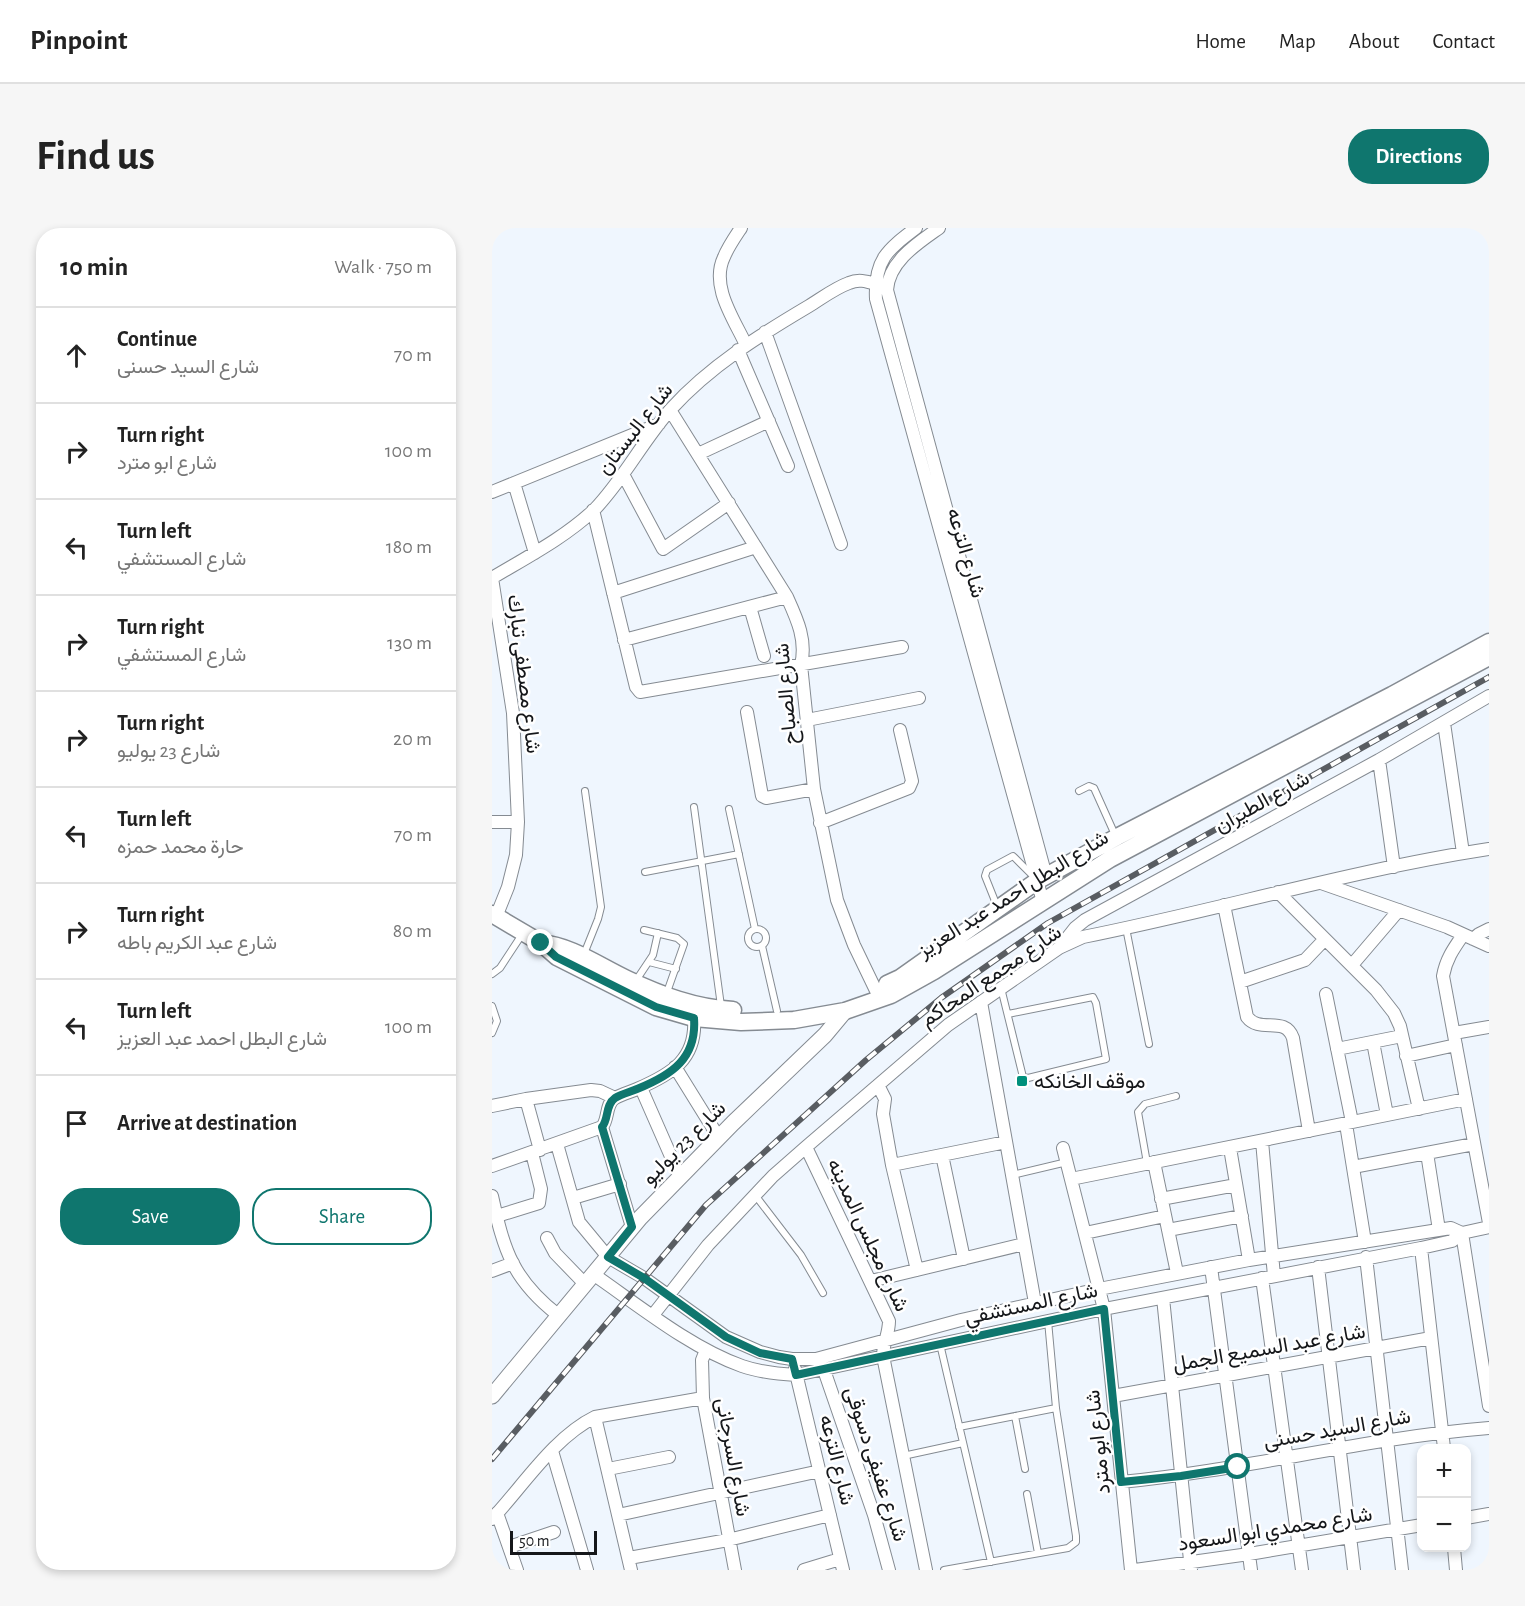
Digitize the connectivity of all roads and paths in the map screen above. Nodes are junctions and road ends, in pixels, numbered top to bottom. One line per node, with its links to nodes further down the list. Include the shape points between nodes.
1 (741, 228): 6 (street, via 719,273 720,288)
2 (916, 228): 4 (street, شارع الترعه, via 892,245)
3 (939, 228): 52 (street, شارع الترعه, via 912,248 891,271 887,290)
4 (875, 284): 5 (street, شارع البستان, via 848,283); 52 (street, شارع الترعه, via 876,299)
5 (765, 332): 6 (street, شارع البستان); 17 (street)
6 (742, 348): 7 (street, شارع البستان); 8 (street)
7 (670, 410): 9 (street, شارع البستان); 10 (street, شارع الصباح)
8 (769, 421): 10 (street); 11 (street)
9 (660, 424): 12 (street, شارع البستان); 13 (street)
10 (698, 454): 15 (street, شارع الصباح)
11 (788, 466)
12 (624, 476): 15 (street, via 663,549); 16 (street, شارع البستان)
13 (514, 483): 14 (street); 19 (street)
14 (492, 491)
15 (729, 503): 18 (street, شارع الصباح)
16 (593, 510): 19 (street, شارع البستان); 21 (street)
17 (841, 544)
18 (756, 547): 21 (street); 22 (street, شارع الصباح)
19 (535, 553): 20 (street, شارع البستان)
20 (492, 578): 43 (street, شارع مصطفى تبارك, via 513,713)
21 (613, 593): 24 (street)
22 (787, 597): 23 (street); 29 (street, شارع الصباح, via 802,635)
23 (750, 607): 24 (street); 27 (street)
24 (624, 640): 29 (street, via 640,692)
25 (1489, 642): 45 (main road, شارع البطل احمد عبد العزيز)
26 (902, 647): 29 (street)
27 (764, 656)
28 (1489, 657): 55 (main road, شارع البطل احمد عبد العزيز, via 1110,859)
29 (801, 664): 33 (street, شارع الصباح)
30 (1489, 696): 34 (street, شارع الطيران)
31 (919, 698): 33 (street)
32 (747, 711): 37 (street, via 762,796)
33 (807, 720): 37 (street, شارع الصباح)
34 (1444, 723): 36 (street, شارع الطيران); 47 (street)
35 (900, 730): 44 (street, via 912,781 909,788)
36 (1379, 760): 50 (street); 71 (street, شارع الطيران, via 1085,920)
37 (814, 789): 44 (street, شارع الصباح)
38 (585, 791): 72 (lane, via 601,907)
39 (1079, 791): 45 (lane, via 1094,788)
40 (694, 807): 49 (lane)
41 (729, 809): 48 (lane)
42 (492, 822): 43 (street)
43 (518, 822): 59 (street, شارع مصطفى تبارك, via 516,855 508,886)
44 (820, 823): 80 (street, شارع الصباح, via 837,900)
45 (1117, 837): 52 (main road, شارع البطل احمد عبد العزيز)
46 (1489, 849): 47 (street, شارع مجمع المحاكم)
47 (1463, 853): 50 (street, شارع مجمع المحاكم)
48 (739, 854): 49 (lane); 61 (lane)
49 (701, 861): 51 (lane); 85 (lane)
50 (1394, 867): 53 (street, شارع مجمع المحاكم)
51 (645, 872)
52 (1042, 879): 55 (street, شارع الترعه); 57 (main road, شارع البطل احمد عبد العزيز); 57 (lane, via 1013,856 987,870 985,876)
53 (1320, 882): 54 (street, شارع مجمع المحاكم); 58 (street)
54 (1278, 892): 56 (street, شارع مجمع المحاكم); 67 (street)
55 (1043, 902): 80 (main road, شارع البطل احمد عبد العزيز, via 934,972 891,995)
56 (1224, 905): 60 (street, شارع مجمع المحاكم); 78 (street)
57 (998, 909): 80 (main road, شارع البطل احمد عبد العزيز)
58 (1399, 910): 66 (street); 74 (street)
59 (494, 915): 64 (main road, شارع البطل احمد عبد العزيز)
60 (1126, 928): 71 (street, شارع مجمع المحاكم, via 1083,937); 95 (lane)
61 (755, 929): 69 (lane, via 766,936); 69 (lane, via 748,940 752,946)
62 (1489, 929): 66 (street)
63 (644, 930): 65 (lane)
64 (524, 933): 68 (main road, شارع البطل احمد عبد العزيز); 76 (lane)
65 (658, 933): 73 (lane); 75 (lane, via 680,939 684,944)
66 (1468, 937): 70 (street); 93 (street, via 1450,954 1443,976)
67 (1325, 939): 74 (street); 78 (street, via 1302,962)
68 (541, 943): 72 (main road, شارع البطل احمد عبد العزيز); 89 (main road, شارع البطل احمد عبد العزيز, via 556,957 646,1002)
69 (762, 946): 86 (lane)
70 (1489, 946)
71 (1059, 948): 79 (street, شارع مجمع المحاكم)
72 (583, 957): 77 (main road, شارع البطل احمد عبد العزيز)
73 (649, 962): 75 (lane); 77 (lane)
74 (1352, 965): 92 (street, via 1386,1001)
75 (676, 969): 82 (lane)
76 (492, 974)
77 (634, 982): 82 (main road, شارع البطل احمد عبد العزيز)
78 (1240, 982): 110 (street, via 1250,1021 1284,1026 1292,1033)
79 (1001, 988): 83 (street, شارع مجمع المحاكم); 88 (lane)
80 (878, 994): 86 (main road, شارع البطل احمد عبد العزيز); 87 (main road, شارع البطل احمد عبد العزيز)
81 (1326, 994): 96 (street)
82 (665, 996): 85 (main road, شارع البطل احمد عبد العزيز)
83 (981, 1002): 99 (street, شارع مجمع المحاكم); 113 (street)
84 (492, 1006): 91 (lane, via 497,1021)
85 (722, 1010): 86 (main road, شارع البطل احمد عبد العزيز)
86 (777, 1011)
87 (845, 1011): 89 (main road, شارع البطل احمد عبد العزيز, via 794,1020 741,1022); 111 (street, شارع 23 يوليو)
88 (1008, 1014): 88 (lane, via 1025,1078 1106,1059 1093,997)
89 (694, 1018): 98 (street, via 693,1043)
90 (1489, 1027): 93 (street)
91 (492, 1033)
92 (1402, 1036): 94 (street); 97 (street)
93 (1455, 1039): 97 (street); 104 (street)
94 (1373, 1042): 96 (street); 107 (street)
95 (1149, 1044)
96 (1337, 1049): 108 (street)
97 (1406, 1056): 106 (street)
98 (675, 1067): 100 (street); 111 (street)
99 (878, 1085): 116 (street, شارع مجمع المحاكم); 124 (street, via 885,1099 883,1114)
100 (641, 1088): 102 (street); 128 (street)
101 (1176, 1096): 123 (lane, via 1145,1104 1138,1112)
102 (615, 1098): 103 (street, via 591,1090); 109 (street)
103 (526, 1099): 105 (street); 119 (street)
104 (1466, 1099): 106 (street); 115 (street)
105 (492, 1106)
106 (1419, 1109): 107 (street)
107 (1387, 1115): 108 (street)
108 (1349, 1123): 110 (street); 126 (street)
109 (602, 1127): 114 (street); 130 (street)
110 (1309, 1131): 112 (street)
111 (719, 1138): 128 (street, شارع 23 يوليو)
112 (1262, 1141): 118 (street); 149 (street)
113 (1006, 1142): 121 (street); 127 (street)
114 (557, 1144): 119 (street); 134 (street)
115 (1474, 1144): 120 (street); 139 (street)
116 (806, 1147): 132 (street, شارع مجمع المحاكم); 162 (street, شارع مجلس المدينه)
117 (1064, 1148): 122 (street, شارع ابو مترد)
118 (1230, 1148): 123 (street); 131 (street)
119 (536, 1151): 125 (street); 136 (street, via 539,1203)
120 (1427, 1153): 126 (street); 142 (street)
121 (942, 1155): 124 (street); 152 (street)
122 (1067, 1162): 127 (lane); 129 (street, شارع ابو مترد)
123 (1151, 1163): 129 (street); 135 (street)
124 (892, 1165): 157 (street)
125 (492, 1166)
126 (1353, 1167): 146 (street)
127 (1012, 1175): 147 (street)
128 (681, 1178): 140 (street, شارع 23 يوليو)
129 (1071, 1179): 143 (street, شارع ابو مترد)
130 (620, 1184): 134 (street); 140 (street)
131 (1236, 1185): 135 (street); 138 (street)
132 (755, 1195): 165 (lane, via 801,1255); 166 (street, شارع مجمع المحاكم)
133 (492, 1196): 136 (street)
134 (573, 1198): 150 (street, via 579,1222)
135 (1161, 1199): 137 (street)
136 (496, 1216): 154 (street)
137 (1165, 1216): 141 (street); 143 (street)
138 (1242, 1216): 141 (street); 153 (street)
139 (1489, 1225): 144 (street, شارع المستشفي)
140 (632, 1227): 150 (street, شارع 23 يوليو)
141 (1168, 1230): 159 (street)
142 (1439, 1230): 144 (street, شارع المستشفي, via 1451,1228); 146 (street, شارع المستشفي)
143 (1085, 1233): 164 (street, شارع ابو مترد)
144 (1462, 1233): 148 (street, شارع المستشفي, via 1452,1241); 189 (street)
145 (547, 1238): 161 (street, شارع المستشفي, via 555,1253)
146 (1365, 1242): 149 (street, شارع المستشفي)
147 (1024, 1244): 152 (street); 168 (street)
148 (1421, 1248): 151 (street, شارع المستشفي); 173 (street)
149 (1272, 1256): 153 (street, شارع المستشفي); 160 (street)
150 (608, 1257): 161 (street, شارع 23 يوليو); 166 (street, شارع المستشفي)
151 (1366, 1257): 156 (street, شارع المستشفي); 176 (street)
152 (964, 1259): 157 (street)
153 (1249, 1260): 155 (street, شارع المستشفي)
154 (513, 1263): 158 (street); 170 (street, via 526,1287)
155 (1211, 1267): 159 (street, شارع المستشفي); 163 (street)
156 (1318, 1267): 160 (street, شارع المستشفي); 179 (street)
157 (917, 1270): 162 (street)
158 (492, 1271)
159 (1177, 1273): 164 (street, شارع المستشفي)
160 (1268, 1277): 163 (street, شارع المستشفي); 181 (street)
161 (589, 1279): 170 (street, شارع 23 يوليو); 171 (street, شارع المستشفي)
162 (871, 1281): 174 (street, شارع مجلس المدينه, via 889,1321)
163 (1215, 1287): 167 (street, شارع المستشفي); 184 (street)
164 (1099, 1289): 168 (street, شارع المستشفي); 169 (street, شارع ابو مترد)
165 (823, 1293)
166 (668, 1296): 171 (street, شارع مجمع المحاكم); 180 (street, شارع المستشفي, via 726,1337 760,1353)
167 (1163, 1298): 169 (street, شارع المستشفي); 185 (street)
168 (1035, 1303): 174 (street, شارع المستشفي)
169 (1104, 1309): 172 (street, شارع المستشفي); 187 (street, شارع ابو مترد)
170 (558, 1315): 186 (street, شارع 23 يوليو)
171 (653, 1315): 177 (street, شارع المستشفي)
172 (1048, 1321): 175 (street, شارع المستشفي); 190 (lane)
173 (1431, 1338): 176 (street, شارع عبد السميع الجمل); 195 (street)
174 (887, 1339): 178 (street, شارع مجلس المدينه); 180 (street, شارع المستشفي, via 816,1359)
175 (940, 1343): 178 (street, شارع المستشفي); 193 (lane)
176 (1377, 1348): 179 (street, شارع عبد السميع الجمل); 196 (street)
177 (706, 1350): 183 (street, شارع المستشفي, via 751,1369); 188 (street, شارع السرجانى, via 702,1360)
178 (883, 1356): 182 (street, شارع المستشفي); 202 (street)
179 (1329, 1357): 181 (street, شارع عبد السميع الجمل); 199 (street)
180 (792, 1359): 183 (street, شارع الترعه)
181 (1275, 1366): 184 (street, شارع عبد السميع الجمل); 203 (street)
182 (824, 1370): 183 (street, شارع المستشفي); 235 (street, شارع عفيفى دسوقى)
183 (796, 1375): 207 (street, شارع الترعه)
184 (1226, 1375): 185 (street, شارع عبد السميع الجمل); 204 (street)
185 (1172, 1385): 187 (street, شارع عبد السميع الجمل); 208 (street)
186 (492, 1396)
187 (1113, 1396): 209 (street, شارع ابو مترد)
188 (703, 1398): 192 (street); 210 (street, شارع السرجانى)
189 (1489, 1406)
190 (1056, 1408): 191 (lane); 225 (lane, via 1076,1539 1071,1547)
191 (1015, 1416): 193 (lane); 206 (lane)
192 (595, 1417): 200 (street, via 575,1428); 205 (street)
193 (959, 1426): 197 (lane)
194 (1489, 1428): 195 (street, شارع السيد حسنى)
195 (1442, 1431): 196 (street, شارع السيد حسنى); 198 (street)
196 (1387, 1439): 199 (street, شارع السيد حسنى); 218 (street)
197 (963, 1443): 202 (lane); 227 (lane)
198 (1443, 1444)
199 (1340, 1448): 203 (street, شارع السيد حسنى); 220 (street)
200 (552, 1451): 215 (street); 232 (street)
201 (669, 1456): 205 (street)
202 (903, 1456): 236 (street)
203 (1287, 1458): 204 (street, شارع السيد حسنى); 222 (street)
204 (1238, 1467): 208 (street, شارع السيد حسنى); 226 (street)
205 (608, 1469): 213 (street)
206 (1025, 1469)
207 (820, 1471): 210 (street); 214 (street, شارع الترعه)
208 (1181, 1476): 209 (street, شارع السيد حسنى); 230 (street)
209 (1121, 1482): 238 (street, شارع ابو مترد)
210 (719, 1493): 213 (street); 221 (street, شارع السرجانى)
211 (1027, 1494): 225 (lane)
212 (1489, 1514): 216 (street)
213 (618, 1515): 228 (street)
214 (830, 1515): 221 (street); 229 (street, شارع الترعه)
215 (495, 1516): 223 (street)
216 (1471, 1517)
217 (1417, 1526): 218 (street, شارع محمدي ابو السعود)
218 (1397, 1529): 220 (street, شارع محمدي ابو السعود); 243 (street)
219 (554, 1532): 223 (street)
220 (1350, 1537): 222 (street, شارع محمدي ابو السعود); 242 (street)
221 (728, 1540): 228 (street); 233 (street, شارع السرجانى)
222 (1299, 1546): 226 (street, شارع محمدي ابو السعود); 241 (street)
223 (509, 1547): 231 (street)
224 (1455, 1552): 244 (street)
225 (1038, 1553): 227 (lane)
226 (1249, 1554): 230 (street, شارع محمدي ابو السعود); 240 (street)
227 (990, 1562): 237 (lane)
228 (630, 1564)
229 (842, 1565): 234 (street)
230 (1190, 1567): 239 (street, شارع محمدي ابو السعود)
231 (517, 1570)
232 (587, 1570)
233 (735, 1570)
234 (804, 1570)
235 (889, 1570)
236 (926, 1570)
237 (944, 1570)
238 (1131, 1570)
239 (1135, 1570)
240 (1251, 1570)
241 (1302, 1570)
242 (1354, 1570)
243 (1402, 1570)
244 (1456, 1570)

